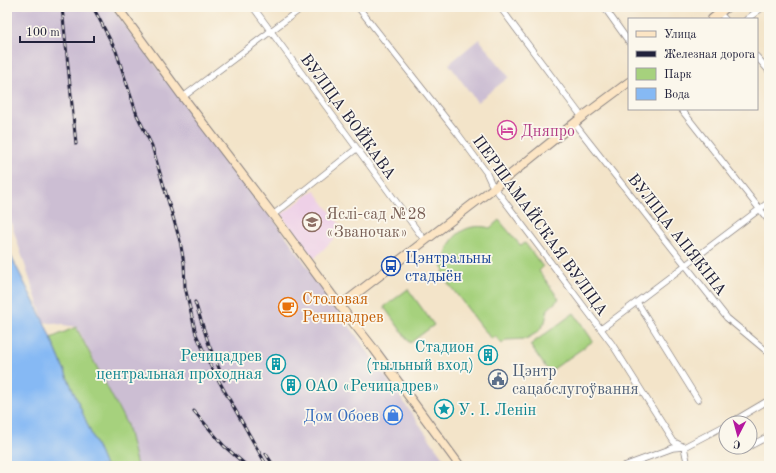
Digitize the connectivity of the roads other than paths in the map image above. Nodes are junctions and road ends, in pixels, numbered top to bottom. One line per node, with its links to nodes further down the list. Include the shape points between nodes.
1 (117, 7): 16 (street)
2 (253, 7): 11 (street, ВУЛІЦА ВОЙКАВА)
3 (303, 7): 11 (street)
4 (358, 7): 21 (street, ПЕРШАМАЙСКАЯ ВУЛІЦА, via 458,134)
5 (500, 7): 18 (street)
6 (604, 7): 12 (street)
7 (727, 7): 9 (street)
8 (763, 7): 10 (street)
9 (720, 13)
10 (748, 18)
11 (271, 32): 16 (street); 20 (street, ВУЛІЦА ВОЙКАВА)
12 (628, 41)
13 (758, 58): 14 (street)
14 (769, 71)
15 (628, 83): 18 (street)
16 (183, 97): 24 (street)
17 (682, 110): 23 (street)
18 (582, 117): 19 (street)
19 (574, 123): 21 (street); 27 (street, ВУЛІЦА АПЯКІНА)
20 (356, 149): 24 (street); 26 (street, ВУЛІЦА ВОЙКАВА)
21 (495, 187): 26 (street); 30 (street, ПЕРШАМАЙСКАЯ ВУЛІЦА)
22 (769, 202): 23 (street)
23 (760, 209): 25 (street); 27 (street)
24 (273, 215): 29 (street)
25 (769, 221)
26 (425, 241): 29 (street)
27 (686, 266): 28 (street); 31 (street, ВУЛІЦА АПЯКІНА, via 727,318)
28 (637, 302): 30 (street); 32 (street)
29 (340, 306): 39 (street)
30 (601, 330): 38 (street, ПЕРШАМАЙСКАЯ ВУЛІЦА, via 674,442)
31 (769, 353)
32 (698, 400)
33 (769, 400): 34 (street)
34 (745, 415)
35 (718, 429): 38 (street)
36 (769, 436): 37 (street)
37 (758, 442)
38 (684, 447): 40 (street, via 673,448); 41 (street)
39 (460, 466)
40 (624, 466)
41 (688, 466)

